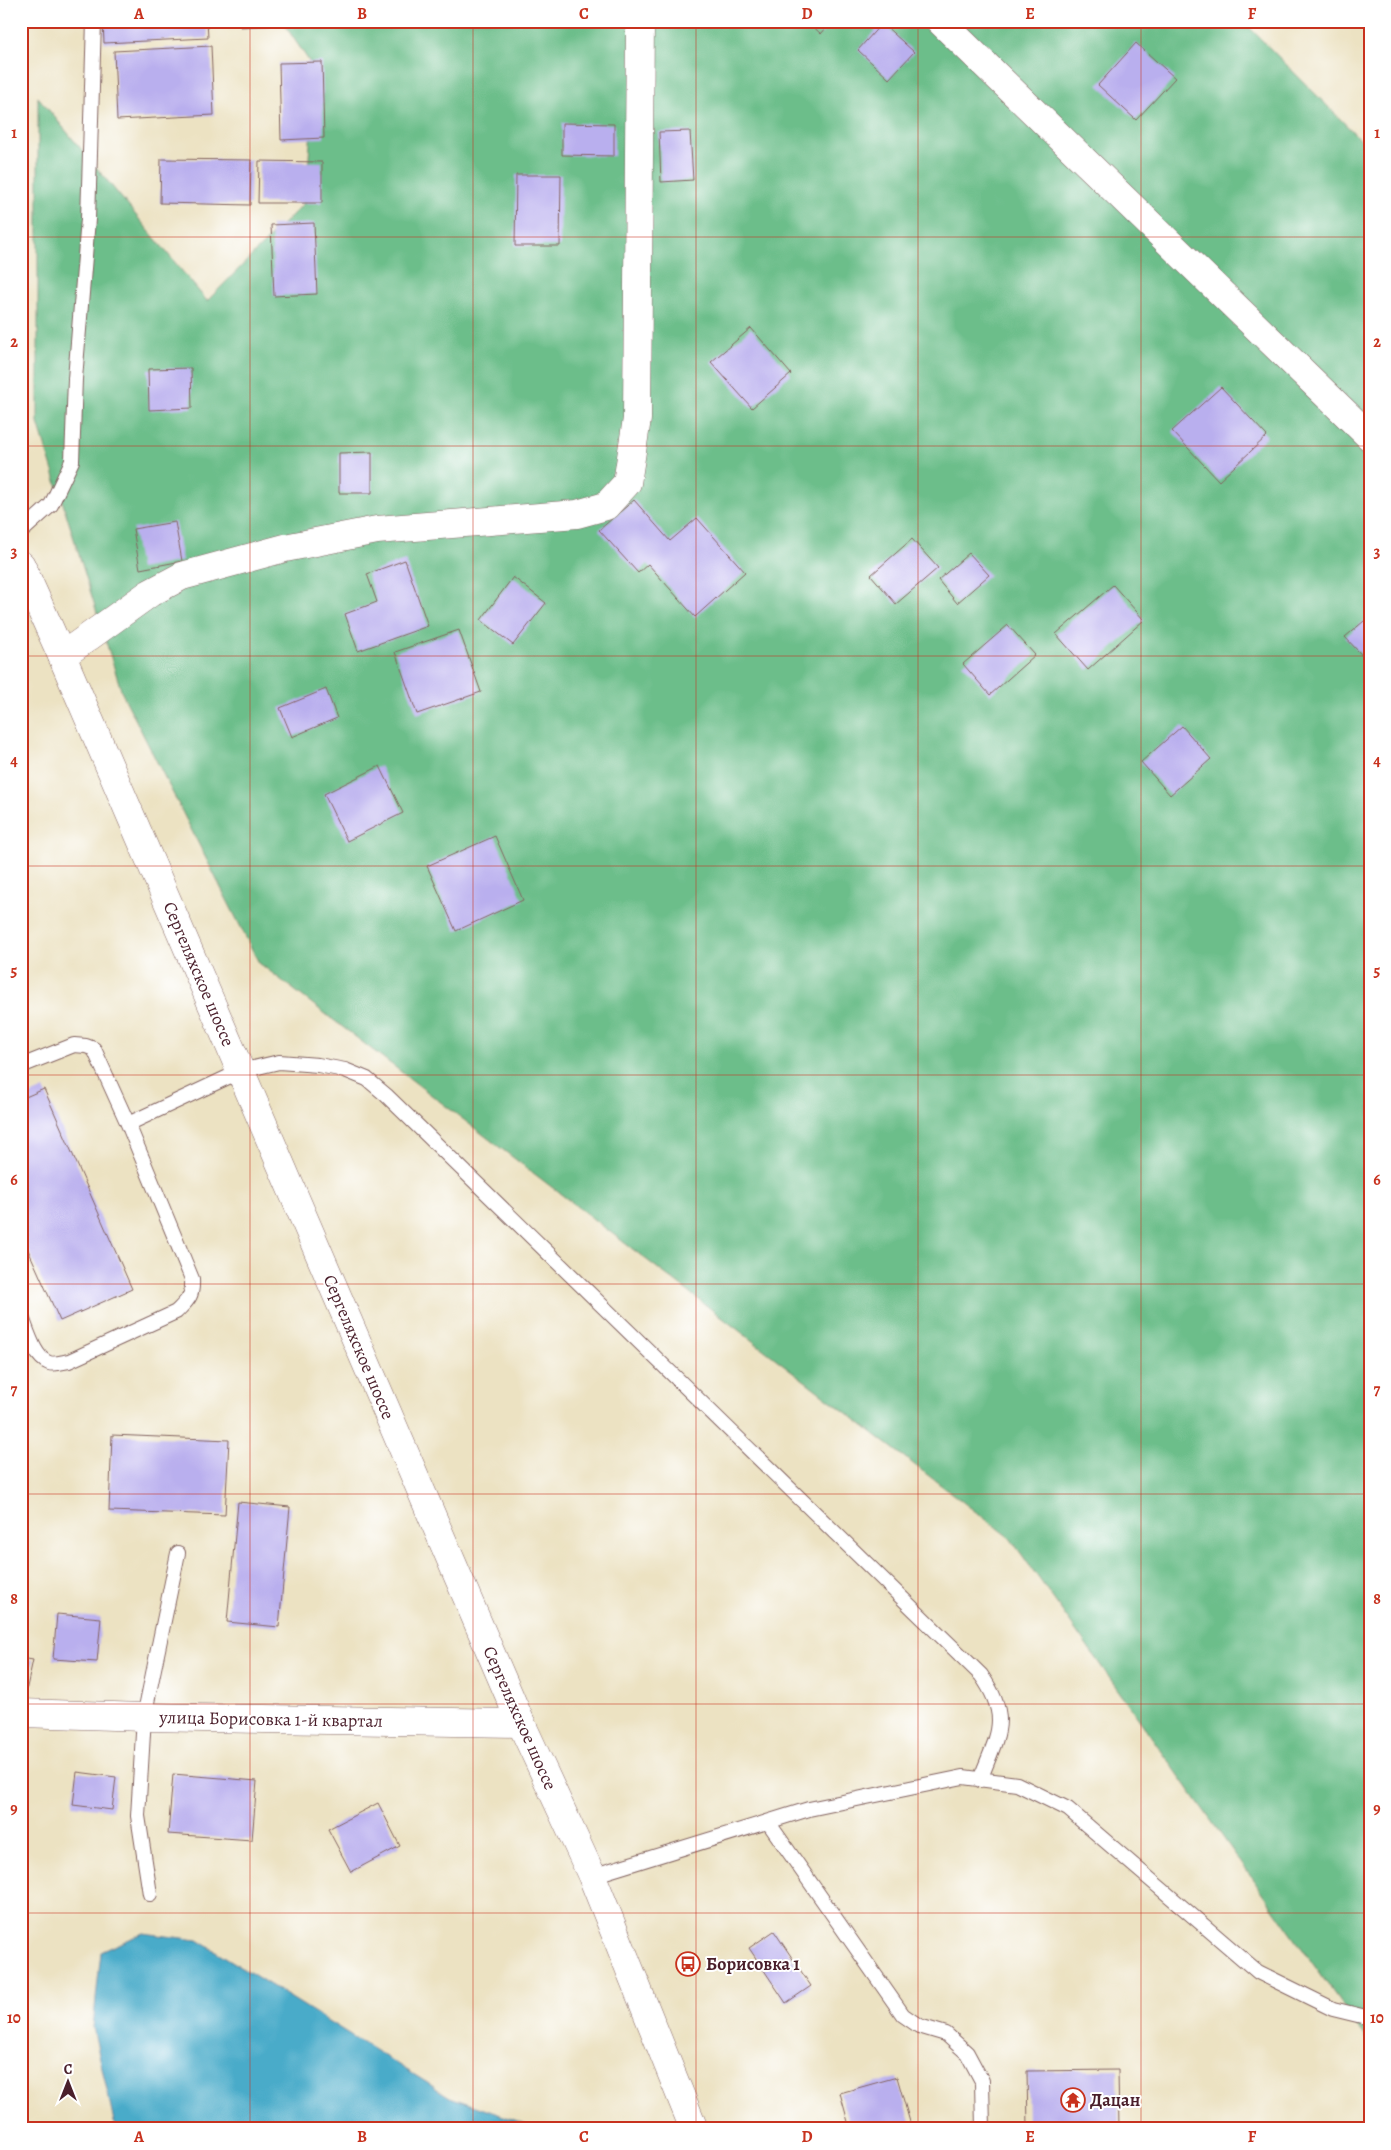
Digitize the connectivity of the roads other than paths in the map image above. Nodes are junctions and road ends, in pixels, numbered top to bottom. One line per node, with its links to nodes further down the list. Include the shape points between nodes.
1 (94, 21): 5 (lane, via 88,219 72,460 51,505)
2 (640, 21): 7 (street, via 637,419 628,483 606,506 577,514 377,530 285,548 182,576 150,593)
3 (940, 21): 4 (street)
4 (1370, 437)
5 (21, 532)
6 (21, 566): 7 (street, Сергеляхское шоссе)
7 (62, 656): 9 (street, Сергеляхское шоссе)
8 (21, 1066): 10 (lane, via 74,1045 94,1049)
9 (241, 1072): 10 (lane); 15 (street, Сергеляхское шоссе); 16 (lane, via 279,1062 318,1065 345,1070 367,1079 386,1095 981,1675 995,1696 1000,1720)
10 (128, 1124): 11 (lane, via 192,1279 193,1292 176,1312 70,1361 58,1363 39,1357)
11 (21, 1315)
12 (178, 1553): 14 (lane)
13 (21, 1713): 14 (street, улица Борисовка 1-й квартал)
14 (144, 1717): 15 (street, улица Борисовка 1-й квартал); 19 (lane, via 138,1816)
15 (520, 1723): 18 (street, Сергеляхское шоссе)
16 (980, 1780): 17 (lane, via 962,1777 809,1809); 20 (lane, via 1017,1784 1068,1809 1258,1972 1333,2009)
17 (768, 1822): 18 (lane); 22 (lane, via 903,2015 919,2026 946,2034 967,2054 982,2081)
18 (592, 1876): 21 (street, Сергеляхское шоссе)
19 (150, 1894)
20 (1370, 2018)
21 (694, 2129)
22 (984, 2129)

